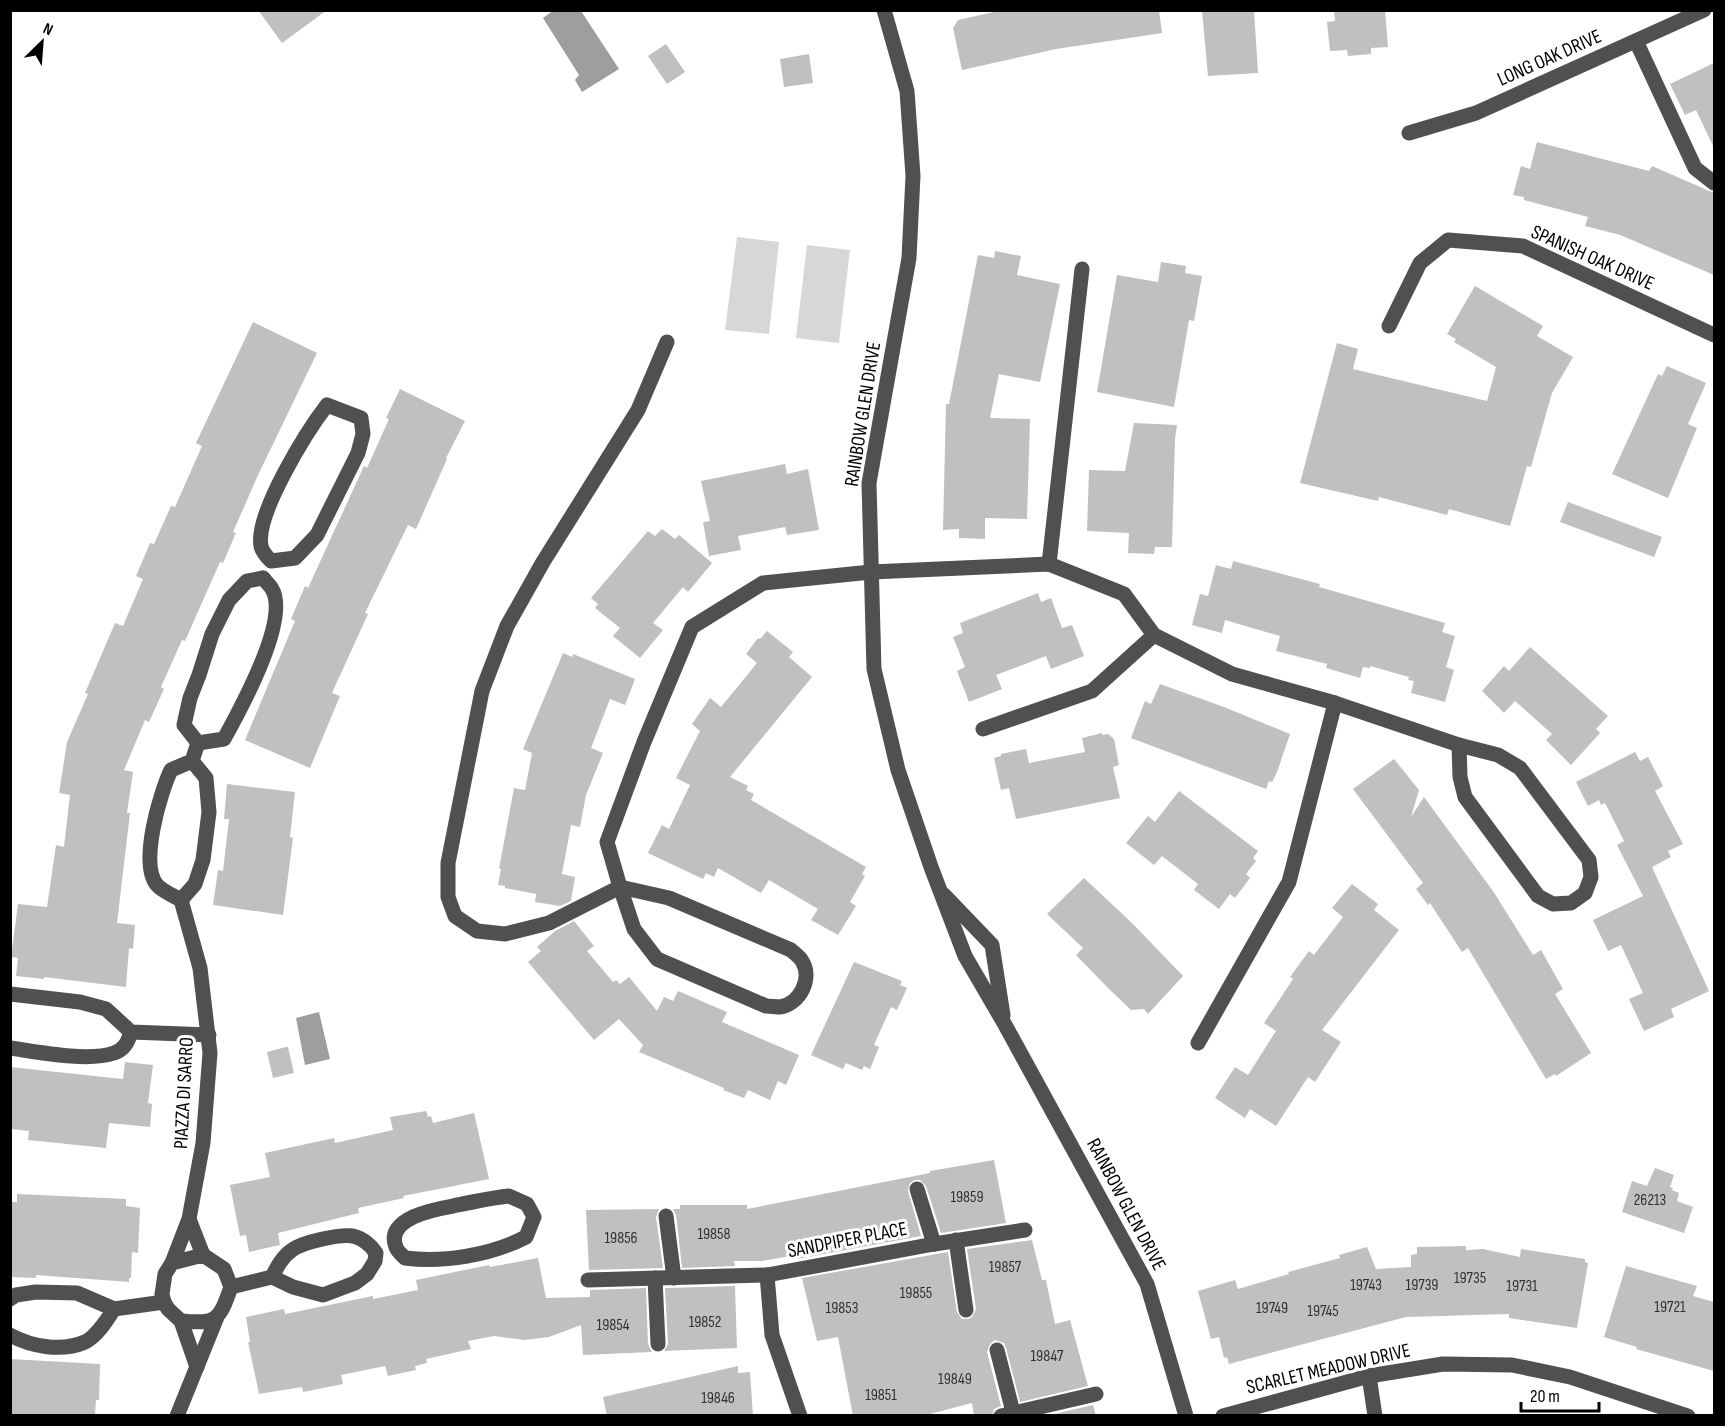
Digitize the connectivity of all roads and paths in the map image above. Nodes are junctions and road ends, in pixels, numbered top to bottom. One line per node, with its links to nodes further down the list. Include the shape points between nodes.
1 (884, 10): 12 (street, RAINBOW GLEN DRIVE, via 907,91 913,176 909,258 869,483)
2 (1704, 10): 3 (street, LONG OAK DRIVE)
3 (1636, 41): 4 (street, LONG OAK DRIVE, via 1476,113); 5 (street, via 1695,168)
4 (1409, 133)
5 (1714, 183)
6 (1082, 269): 11 (street)
7 (1389, 326): 8 (street, SPANISH OAK DRIVE, via 1420,263 1448,240 1523,246)
8 (1714, 335)
9 (667, 342): 20 (street, via 638,410 507,626 482,691 448,863 448,897 455,916 477,931 505,934 549,923)
10 (271, 561): 10 (street, via 295,558 317,535 358,453 363,434 361,418 327,405 311,425 261,529 261,548); 13 (street)
11 (1049, 564): 12 (street); 14 (street, via 1124,594)
12 (871, 572): 20 (street, via 763,583 692,627 607,842); 21 (street, RAINBOW GLEN DRIVE, via 874,669 898,770)
13 (263, 578): 17 (street, via 247,581 230,600 212,634 184,725); 17 (street, via 273,590 275,604 271,637 224,739)
14 (1154, 635): 15 (street, via 1232,674); 16 (street, via 1092,691)
15 (1335, 703): 18 (street); 27 (street, via 1289,882)
16 (983, 729)
17 (198, 743): 19 (street)
18 (1460, 744): 18 (street, via 1460,777 1465,797 1538,896 1553,904 1571,903 1585,893 1592,877 1589,860 1520,768 1498,755)
19 (192, 761): 22 (street, via 206,778 209,812 203,860 195,884); 22 (street, via 171,770 161,790 149,867 157,885)
20 (620, 887): 20 (street, via 634,929 657,959 766,1006 780,1007 794,1001 803,990 806,975 802,961 791,950 669,898)
21 (939, 890): 24 (street, RAINBOW GLEN DRIVE, via 965,956); 24 (street, RAINBOW GLEN DRIVE, via 992,945)
22 (181, 900): 26 (street, PIAZZA DI SARRO, via 200,968)
23 (10, 994): 25 (street, via 106,1009)
24 (1004, 1023): 60 (street, RAINBOW GLEN DRIVE, via 1147,1284)
25 (131, 1032): 26 (street); 28 (street, via 128,1044 115,1053 93,1056)
26 (208, 1035): 31 (street, PIAZZA DI SARRO, via 203,1143)
27 (1198, 1043)
28 (10, 1048)
29 (917, 1189): 34 (street, SANDPIPER PLACE)
30 (666, 1216): 42 (street)
31 (189, 1219): 37 (street); 38 (street, PIAZZA DI SARRO)
32 (1025, 1230): 33 (street, SANDPIPER PLACE)
33 (956, 1240): 34 (street, SANDPIPER PLACE); 48 (street)
34 (934, 1244): 39 (street, SANDPIPER PLACE)
35 (396, 1247): 35 (street, via 405,1258 454,1259 509,1246 526,1237 534,1217 527,1204 509,1196 426,1211 398,1229); 36 (street)
36 (376, 1253): 40 (street, via 367,1274 323,1295); 40 (street, via 371,1245 354,1236 331,1238 294,1249 278,1264)
37 (203, 1255): 38 (street); 44 (street, via 224,1269)
38 (172, 1263): 46 (street, via 165,1274)
39 (767, 1275): 42 (street, SANDPIPER PLACE); 59 (street, SANDPIPER PLACE, via 772,1335)
40 (272, 1277): 44 (street)
41 (655, 1278): 42 (street, SANDPIPER PLACE); 43 (street, SANDPIPER PLACE); 52 (street)
42 (674, 1278)
43 (588, 1281)
44 (231, 1287): 49 (street)
45 (10, 1299): 47 (street, via 36,1292 77,1293)
46 (164, 1302): 47 (street); 50 (street)
47 (114, 1309): 51 (street, via 87,1341 43,1347)
48 (966, 1310)
49 (217, 1317): 50 (street, via 208,1323); 54 (street)
50 (181, 1321): 54 (street)
51 (10, 1335)
52 (658, 1344)
53 (997, 1350): 57 (street)
54 (197, 1367): 58 (street)
55 (1369, 1376): 61 (street, SCARLET MEADOW DRIVE); 62 (street); 63 (street, SCARLET MEADOW DRIVE, via 1443,1364 1512,1365 1570,1377)
56 (1096, 1394): 57 (street)
57 (1009, 1415)
58 (177, 1416)
59 (800, 1416)
60 (1186, 1416)
61 (1223, 1416)
62 (1375, 1416)
63 (1688, 1416)

